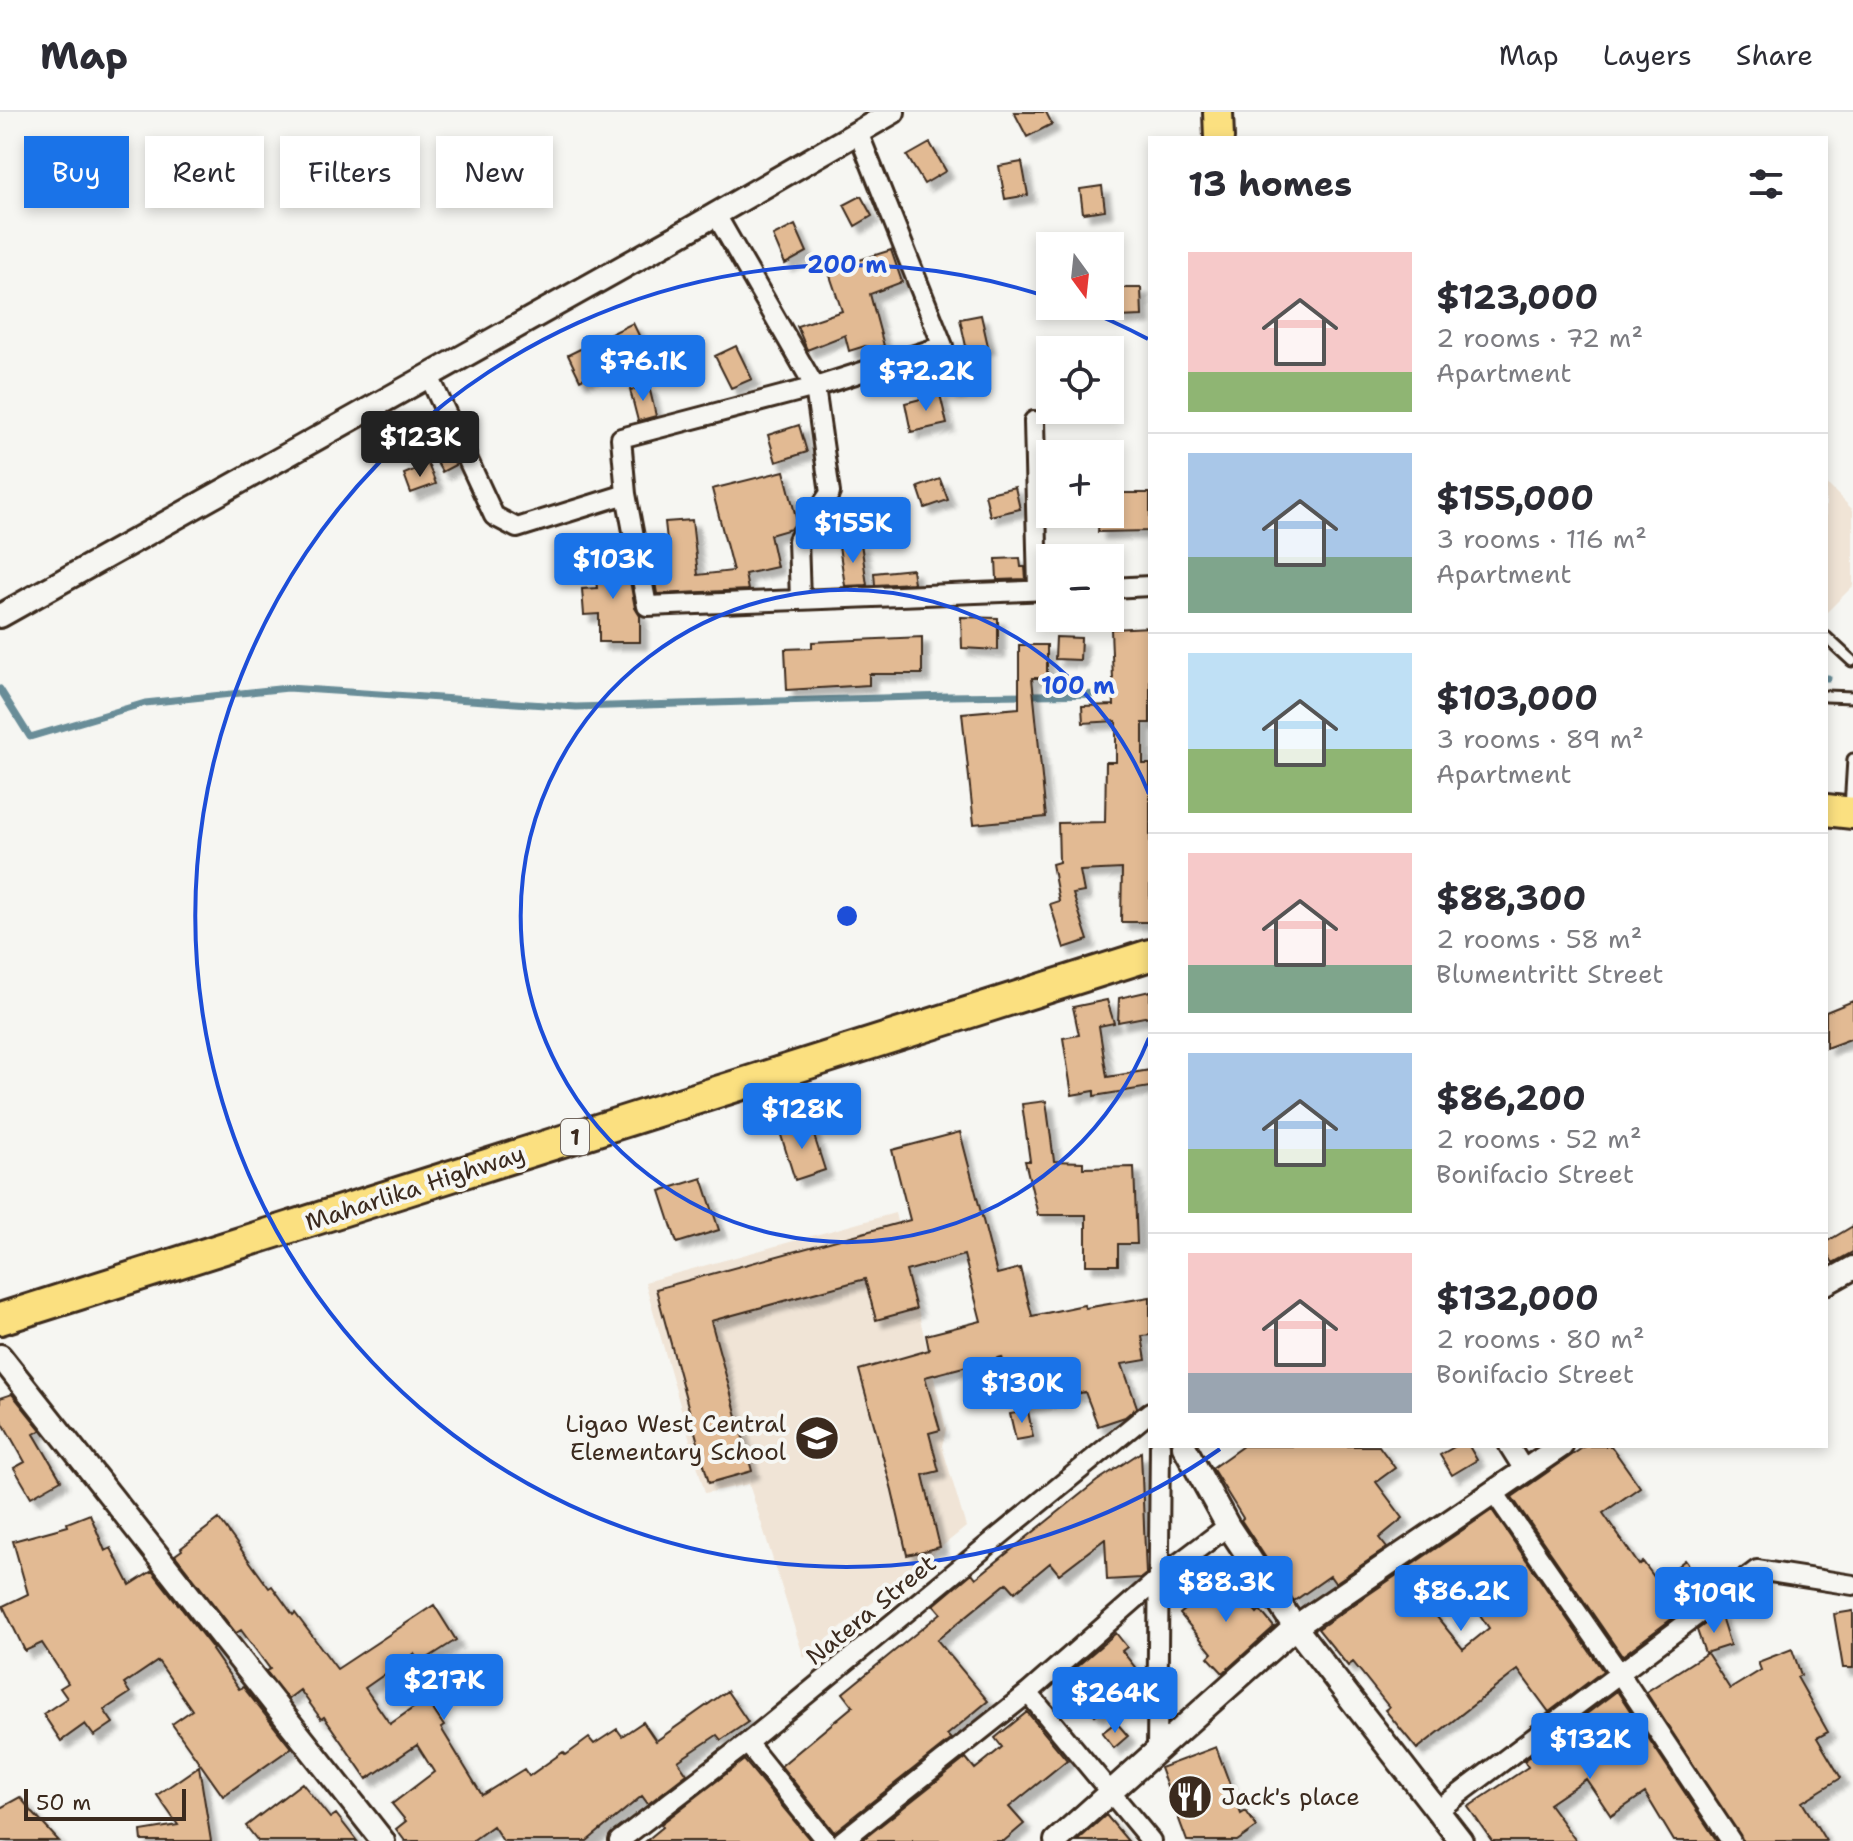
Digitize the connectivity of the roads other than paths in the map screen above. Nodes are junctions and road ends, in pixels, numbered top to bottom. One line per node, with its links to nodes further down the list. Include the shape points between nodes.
1 (893, 112): 3 (street)
2 (1218, 112): 4 (main road)
3 (858, 132): 5 (street); 7 (street, via 943,346)
4 (1219, 136)
5 (715, 213): 6 (street); 7 (street)
6 (429, 376): 9 (street, via 494,516 517,528); 15 (street)
7 (815, 387): 9 (street, via 621,438); 14 (street, via 830,493 798,540)
8 (1034, 421): 10 (street)
9 (626, 494): 14 (street, via 647,606)
10 (1041, 544)
11 (1148, 586): 12 (street)
12 (1124, 587)
13 (1036, 590): 14 (street)
14 (800, 600)
15 (0, 616)
16 (1828, 639): 17 (lane)
17 (1853, 662)
18 (1828, 696): 19 (lane)
19 (1853, 697)
20 (1853, 759): 21 (lane)
21 (1843, 812)
22 (1148, 956): 25 (highway, Maharlika Highway / 1)
23 (1853, 1268): 24 (street)
24 (1828, 1282)
25 (0, 1319)
26 (0, 1356): 44 (street)
27 (1148, 1414): 40 (street, Natera Street)
28 (1160, 1448): 35 (street)
29 (1185, 1448): 34 (street)
30 (1510, 1448): 32 (street)
31 (1558, 1448): 32 (street)
32 (1524, 1470): 33 (street)
33 (1493, 1491): 37 (street); 38 (street)
34 (1228, 1526): 35 (street); 37 (street)
35 (1158, 1579): 39 (street); 41 (street)
36 (1853, 1585): 38 (street, via 1757,1570)
37 (1295, 1627): 41 (street); 43 (street)
38 (1620, 1674): 43 (street); 51 (street)
39 (1028, 1693): 42 (street); 47 (street)
40 (747, 1743): 45 (street, Natera Street); 46 (street)
41 (1157, 1751): 42 (street)
42 (1113, 1793): 48 (street); 49 (street)
43 (1438, 1810): 50 (street)
44 (383, 1841)
45 (619, 1841)
46 (826, 1841)
47 (842, 1841)
48 (1056, 1841)
49 (1151, 1841)
50 (1461, 1841)
51 (1731, 1841)

